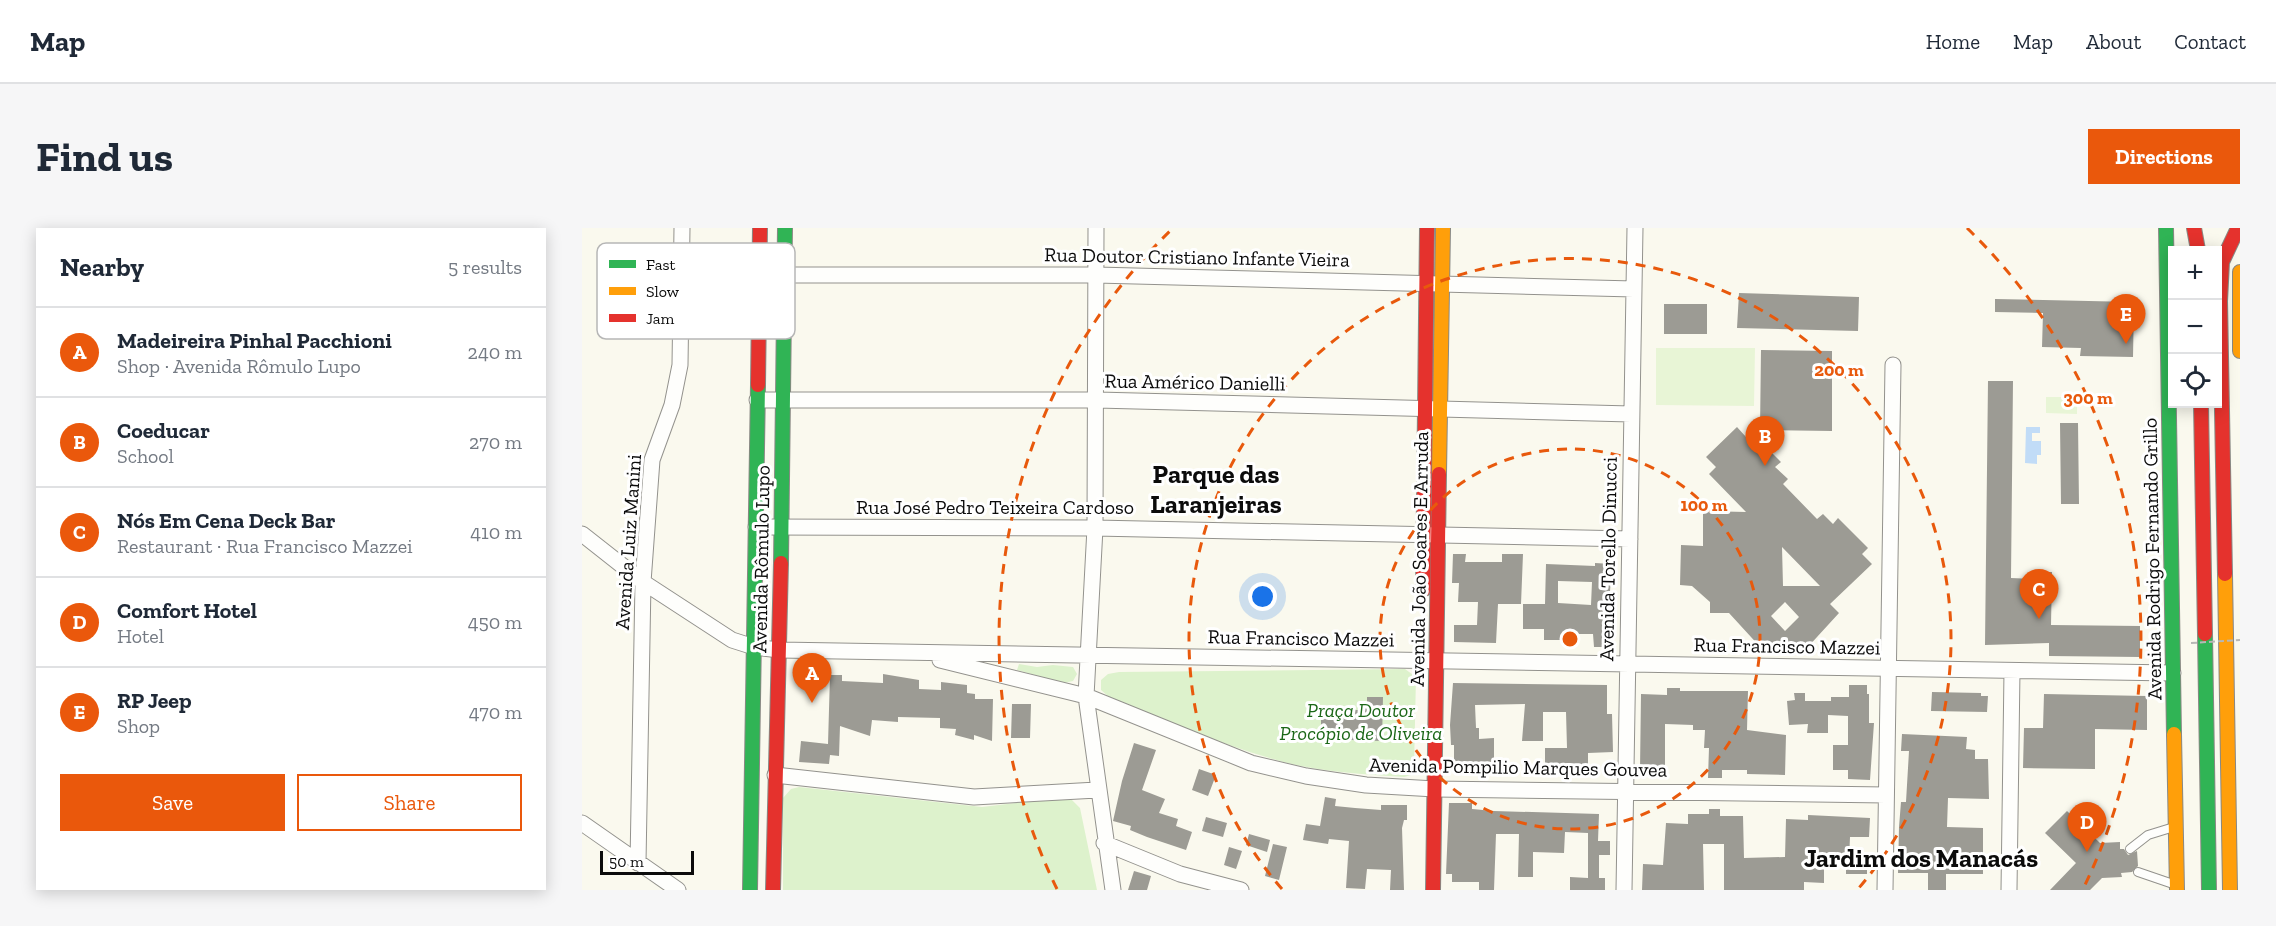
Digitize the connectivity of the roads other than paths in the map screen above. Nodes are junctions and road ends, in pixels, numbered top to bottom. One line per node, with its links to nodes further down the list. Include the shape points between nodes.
1 (682, 228): 11 (street, Avenida Luiz Manini)
2 (760, 228): 12 (street, Avenida Rômulo Lupo)
3 (785, 228): 13 (street, Avenida Rômulo Lupo)
4 (1096, 228): 16 (street)
5 (1427, 228): 18 (street, Avenida João Soares E Arruda)
6 (1443, 228): 18 (street, Avenida João Soares E Arruda)
7 (1635, 228): 19 (street, Avenida Torello Dinucci)
8 (2166, 228): 24 (street, Avenida Rodrigo Fernando Grillo)
9 (2194, 228): 14 (street)
10 (2238, 228): 74 (street, via 2222,262 2220,296)
11 (682, 243)
12 (760, 243)
13 (785, 243)
14 (2197, 246)
15 (2240, 272): 23 (street)
16 (1096, 275): 17 (street, Rua Doutor Cristiano Infante Vieira); 18 (street, Rua Doutor Cristiano Infante Vieira); 27 (street)
17 (795, 276)
18 (1434, 283): 19 (street, Rua Doutor Cristiano Infante Vieira); 29 (street, Avenida João Soares E Arruda); 30 (street, Avenida João Soares E Arruda)
19 (1634, 289): 33 (street, Avenida Torello Dinucci)
20 (680, 339): 40 (street, Avenida Luiz Manini, via 672,405 652,460)
21 (758, 339): 26 (street, Avenida Rômulo Lupo)
22 (783, 339): 28 (street, Avenida Rômulo Lupo)
23 (2240, 351)
24 (2170, 354)
25 (1893, 365): 47 (street)
26 (757, 400): 28 (street, Rua Américo Danielli); 34 (street, Avenida Rômulo Lupo)
27 (1097, 400): 28 (street, Rua Américo Danielli); 29 (street, Rua Américo Danielli); 36 (street)
28 (783, 401): 35 (street, Avenida Rômulo Lupo)
29 (1425, 408): 30 (street, Rua Américo Danielli); 38 (street, Avenida João Soares E Arruda)
30 (1441, 408): 33 (street, Rua Américo Danielli); 38 (street, Avenida João Soares E Arruda)
31 (2171, 408): 49 (street, Avenida Rodrigo Fernando Grillo)
32 (2201, 408): 73 (street)
33 (1631, 414): 39 (street, Avenida Torello Dinucci)
34 (756, 527): 35 (street, Rua José Pedro Teixeira Cardoso); 41 (street, Avenida Rômulo Lupo)
35 (782, 528): 36 (street, Rua José Pedro Teixeira Cardoso); 42 (street, Avenida Rômulo Lupo)
36 (1095, 528): 38 (street, Rua José Pedro Teixeira Cardoso); 44 (street)
37 (582, 534): 40 (street, Rua Francisco Mazzei)
38 (1431, 536): 39 (street, Rua José Pedro Teixeira Cardoso); 45 (street, Avenida João Soares E Arruda)
39 (1630, 539): 46 (street, Avenida Torello Dinucci)
40 (643, 582): 41 (street, Rua Francisco Mazzei, via 732,640); 60 (street, Avenida Luiz Manini)
41 (754, 647): 42 (street, Rua Francisco Mazzei); 64 (street, Avenida Rômulo Lupo)
42 (779, 650): 43 (street, Rua Francisco Mazzei); 51 (street, Avenida Rômulo Lupo)
43 (917, 654): 44 (street, Rua Francisco Mazzei); 50 (street, Avenida Pompilio Marques Gouvea)
44 (1086, 654): 45 (street, Rua Francisco Mazzei); 50 (street)
45 (1429, 661): 46 (street, Rua Francisco Mazzei); 52 (street, Avenida João Soares E Arruda)
46 (1627, 664): 47 (street, Rua Francisco Mazzei); 54 (street, Avenida Torello Dinucci)
47 (1889, 669): 48 (street, Rua Francisco Mazzei); 55 (street)
48 (2012, 671): 49 (street, Rua Francisco Mazzei); 72 (street)
49 (2173, 673): 57 (street, Avenida Rodrigo Fernando Grillo)
50 (1086, 696): 52 (street, Avenida Pompilio Marques Gouvea, via 1251,763 1366,785); 53 (street)
51 (775, 775): 53 (street, via 974,797); 65 (street, Avenida Rômulo Lupo)
52 (1428, 788): 54 (street, Avenida Pompilio Marques Gouvea); 68 (street, Avenida João Soares E Arruda); 69 (street, Avenida João Soares E Arruda)
53 (1097, 790): 58 (street)
54 (1626, 790): 55 (street, Avenida Pompilio Marques Gouvea); 70 (street, Avenida Torello Dinucci)
55 (1886, 795): 71 (street)
56 (582, 823): 60 (street)
57 (2176, 826): 59 (lane, via 2148,835); 62 (street, Avenida Rodrigo Fernando Grillo)
58 (1104, 843): 66 (street); 67 (street, via 1180,874)
59 (2130, 849)
60 (638, 863): 63 (street)
61 (2138, 872): 62 (lane)
62 (2177, 887)
63 (678, 890)
64 (750, 890)
65 (773, 890)
66 (1113, 890)
67 (1241, 890)
68 (1419, 890)
69 (1433, 890)
70 (1624, 890)
71 (1885, 890)
72 (2009, 890)
73 (2209, 890)
74 (2230, 890)

